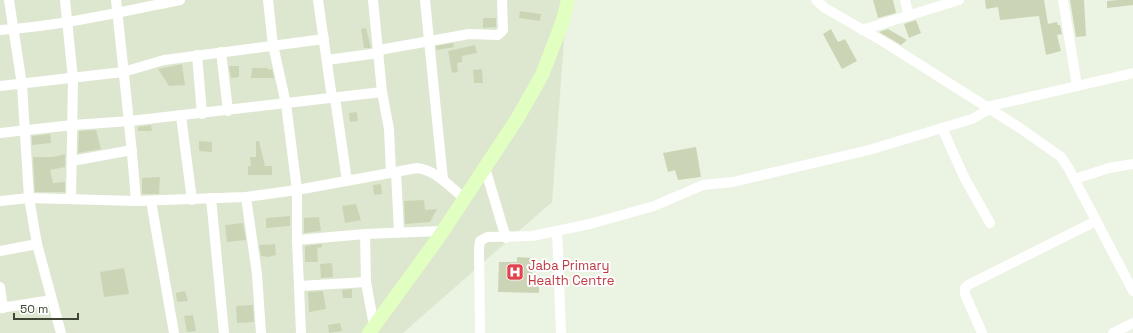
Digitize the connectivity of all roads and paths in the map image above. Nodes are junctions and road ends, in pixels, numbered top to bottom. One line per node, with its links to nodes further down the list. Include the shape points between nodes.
1 (9, 0): 18 (street)
2 (65, 0): 17 (street)
3 (116, 0): 15 (street)
4 (180, 0): 15 (street)
5 (268, 0): 23 (street)
6 (318, 0): 21 (street)
7 (372, 0): 25 (street)
8 (425, 0): 22 (street)
9 (502, 0): 22 (street, via 503,30 498,35 469,34)
10 (568, 0): 49 (main road, via 542,75 517,120)
11 (816, 0): 20 (street)
12 (904, 0): 16 (street)
13 (959, 0): 16 (street)
14 (1063, 0): 33 (street)
15 (117, 14): 17 (street); 28 (street)
16 (909, 16): 20 (street)
17 (66, 23): 18 (street); 30 (street)
18 (14, 29): 19 (street); 31 (street)
19 (0, 30)
20 (862, 30): 37 (street)
21 (324, 39): 23 (street); 27 (street)
22 (428, 41): 25 (street); 52 (street)
23 (273, 45): 24 (street); 36 (street)
24 (220, 52): 26 (street); 38 (street)
25 (379, 52): 27 (street); 34 (street)
26 (196, 55): 28 (street, via 164,60); 39 (street)
27 (327, 60): 35 (street)
28 (122, 72): 30 (street); 41 (street)
29 (1133, 73): 33 (street)
30 (73, 79): 31 (street); 42 (street)
31 (22, 85): 32 (street); 44 (street)
32 (0, 86)
33 (1077, 86): 37 (street)
34 (382, 92): 35 (street); 50 (street)
35 (333, 98): 36 (street); 53 (street)
36 (286, 104): 38 (street); 54 (street)
37 (988, 108): 43 (street, via 972,119); 51 (street, via 1060,157)
38 (228, 111): 39 (street)
39 (202, 114): 40 (street)
40 (181, 116): 41 (street); 60 (street)
41 (130, 122): 42 (street); 46 (street)
42 (73, 125): 44 (street); 47 (street)
43 (942, 128): 65 (street, via 965,179); 67 (street, via 869,150 733,182 703,185 654,206)
44 (24, 129): 45 (street); 56 (street)
45 (0, 133)
46 (132, 150): 47 (street); 62 (street)
47 (72, 161): 59 (street)
48 (1133, 164): 51 (street, via 1109,168)
49 (485, 168): 58 (main road); 70 (street)
50 (394, 172): 52 (street, via 426,169); 53 (street); 68 (street)
51 (1075, 179): 64 (street)
52 (443, 180): 58 (street)
53 (347, 181): 54 (street)
54 (297, 190): 55 (street); 71 (street)
55 (246, 197): 57 (street); 85 (street, via 257,274)
56 (29, 198): 59 (street); 61 (street); 72 (street)
57 (211, 198): 60 (street); 84 (street)
58 (464, 198): 66 (main road)
59 (72, 199): 62 (street)
60 (192, 200): 63 (street)
61 (0, 201)
62 (136, 201): 63 (street)
63 (151, 201): 83 (street)
64 (1096, 221): 77 (street); 89 (street, via 968,285 965,294)
65 (990, 223)
66 (442, 231): 68 (street); 81 (main road)
67 (557, 231): 70 (street); 88 (street)
68 (399, 232): 69 (street)
69 (365, 234): 71 (street); 74 (street)
70 (506, 238): 87 (street, via 487,237 480,241)
71 (297, 240): 75 (street)
72 (37, 244): 73 (street); 78 (street)
73 (0, 251)
74 (366, 282): 75 (street); 81 (street)
75 (300, 286): 86 (street)
76 (0, 287): 79 (street)
77 (1133, 291)
78 (52, 300): 79 (street); 82 (street)
79 (1, 308)
80 (1133, 323): 90 (street)
81 (372, 330)
82 (61, 333)
83 (174, 333)
84 (224, 333)
85 (261, 333)
86 (301, 333)
87 (480, 333)
88 (562, 333)
89 (982, 333)
90 (1113, 333)

